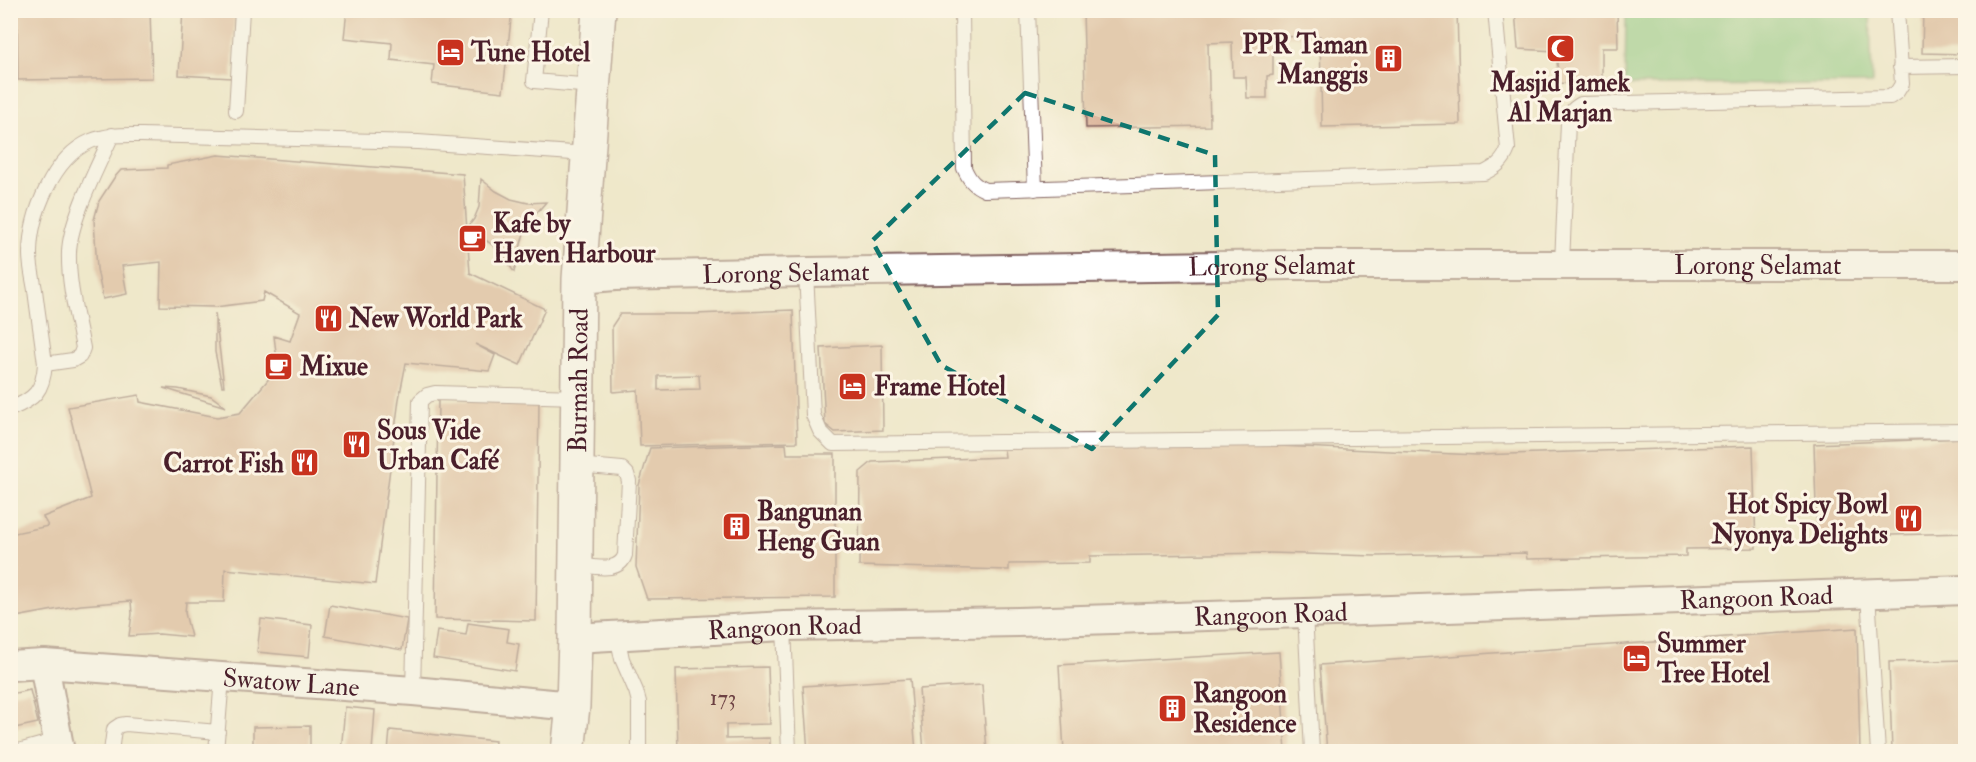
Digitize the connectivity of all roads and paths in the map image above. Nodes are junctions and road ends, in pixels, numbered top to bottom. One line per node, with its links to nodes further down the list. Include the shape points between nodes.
1 (242, 10): 11 (lane)
2 (541, 10): 10 (lane, via 534,81)
3 (599, 10): 10 (main road, Burmah Road)
4 (962, 10): 14 (lane, via 964,168 969,179 985,190)
5 (1028, 10): 14 (lane)
6 (1495, 10): 14 (lane, via 1508,149 1496,167 1484,173)
7 (1897, 10): 9 (lane)
8 (1965, 66): 9 (lane)
9 (1900, 67): 15 (lane, via 1902,84 1890,96 1581,104 1573,108 1568,122)
10 (593, 86): 13 (main road, Burmah Road)
11 (236, 111)
12 (112, 135): 13 (lane, via 418,142); 19 (lane, via 73,227 69,250 83,348 73,360); 19 (lane, via 90,141 66,159 39,204 30,255)
13 (587, 154): 18 (main road, Burmah Road)
14 (1035, 189)
15 (1562, 264): 16 (street, Lorong Selamat); 17 (street, Lorong Selamat)
16 (1965, 265)
17 (806, 272): 18 (street, Lorong Selamat); 22 (lane, via 813,415 832,444)
18 (579, 279): 20 (main road, Burmah Road)
19 (45, 364): 21 (lane, via 44,380 37,393)
20 (577, 397): 23 (main road, Burmah Road); 34 (lane, via 435,393 420,401)
21 (10, 410)
22 (1965, 431)
23 (577, 465): 24 (main road, Burmah Road); 24 (lane, via 622,469 628,481 623,561 619,566)
24 (577, 566): 30 (main road, Burmah Road)
25 (1965, 590): 26 (street, Rangoon Road)
26 (1868, 594): 27 (street, Rangoon Road); 45 (lane)
27 (1305, 613): 28 (street, Rangoon Road); 44 (lane)
28 (784, 626): 29 (street, Rangoon Road); 43 (lane)
29 (617, 635): 30 (street, Rangoon Road); 42 (lane, via 639,702)
30 (575, 638): 35 (main road, Burmah Road)
31 (44, 664): 32 (street, Swatow Lane); 33 (street, Swatow Lane); 37 (street)
32 (10, 666)
33 (222, 678): 34 (street, Swatow Lane); 36 (lane)
34 (413, 691): 35 (street, Swatow Lane)
35 (573, 706): 41 (main road, Burmah Road)
36 (218, 732): 39 (lane, via 126,723 114,729); 40 (lane)
37 (58, 746): 38 (lane)
38 (15, 752)
39 (111, 752)
40 (216, 752)
41 (568, 752)
42 (639, 752)
43 (789, 752)
44 (1312, 752)
45 (1878, 752)

